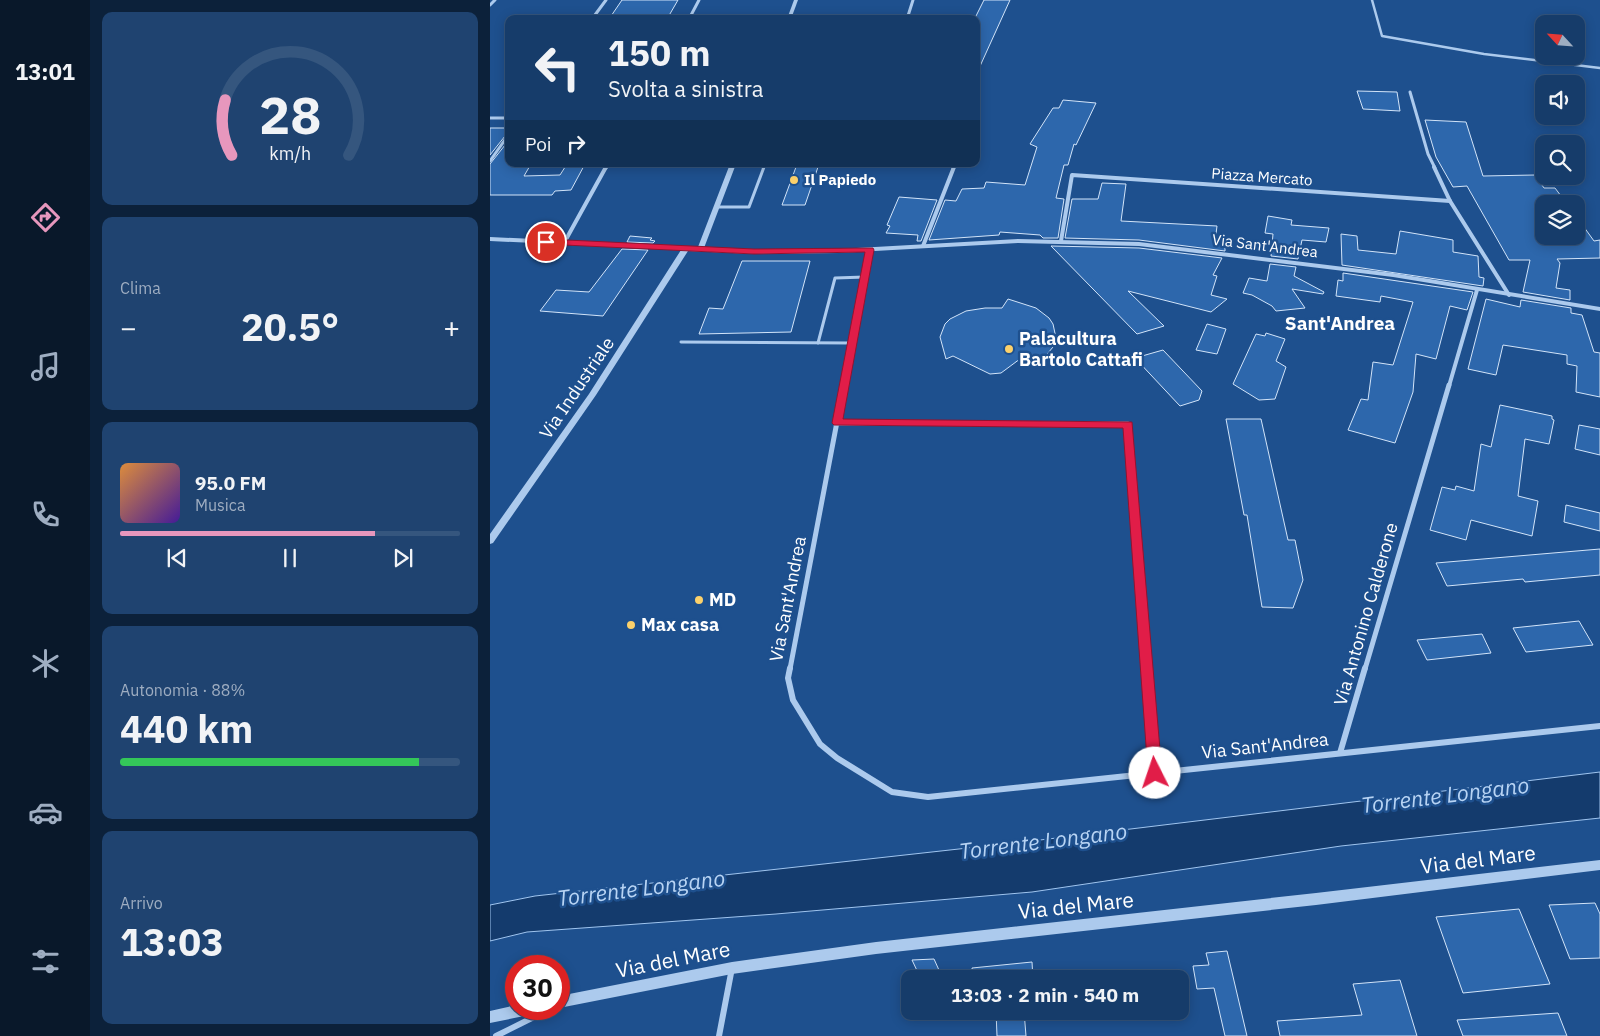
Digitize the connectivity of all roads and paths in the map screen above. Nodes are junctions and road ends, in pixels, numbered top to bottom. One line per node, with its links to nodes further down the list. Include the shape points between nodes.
1 (494, 0): 7 (street)
2 (606, 0): 8 (street)
3 (700, 0): 9 (street)
4 (796, 0): 10 (street)
5 (913, 0): 11 (street)
6 (1372, 0): 12 (lane, via 1382,36 1484,54)
7 (490, 5)
8 (595, 15)
9 (691, 15)
10 (790, 15)
11 (909, 15)
12 (1600, 68)
13 (1410, 92): 22 (street, via 1428,154)
14 (490, 118): 15 (street)
15 (505, 118)
16 (505, 139): 17 (street)
17 (490, 160)
18 (606, 167): 26 (street)
19 (732, 167): 23 (street)
20 (765, 167): 23 (lane, via 749,207)
21 (954, 167): 27 (street)
22 (1450, 200): 25 (street, Piazza Mercato, via 1072,175); 33 (street)
23 (716, 207): 29 (street)
24 (490, 239): 26 (street, Via Sant'Andrea)
25 (1061, 241): 27 (street, Via Sant'Andrea); 32 (street, Via Sant'Andrea, via 1174,248 1383,274)
26 (564, 243): 28 (street, Via Sant'Andrea)
27 (923, 246): 30 (street, Via Sant'Andrea)
28 (684, 250): 29 (street, Via Sant'Andrea); 39 (street, Via Industriale, via 592,394)
29 (700, 250): 30 (street, Via Sant'Andrea)
30 (870, 250): 31 (street, Via Sant'Andrea)
31 (865, 277): 36 (lane, via 835,278); 37 (street, Via Sant'Andrea)
32 (1477, 290): 33 (street, Via Sant'Andrea); 41 (street, Via Antonino Calderone)
33 (1509, 295): 34 (street, Via Sant'Andrea)
34 (1600, 309)
35 (680, 342): 36 (lane)
36 (818, 343): 37 (lane)
37 (852, 343): 38 (street, Via Sant'Andrea)
38 (837, 423): 42 (street, via 1128,424); 42 (street, Via Sant'Andrea, via 788,678 793,700 820,744 892,792 928,797)
39 (490, 541)
40 (1600, 726): 41 (street)
41 (1340, 753): 42 (street, Via Sant'Andrea)
42 (1155, 773)
43 (1600, 865): 44 (street, Via del Mare, via 876,948)
44 (732, 968): 45 (street, Via del Mare); 50 (street)
45 (570, 1001)
46 (505, 1014): 47 (street)
47 (490, 1017)
48 (528, 1020): 49 (street)
49 (496, 1036)
50 (719, 1036)

